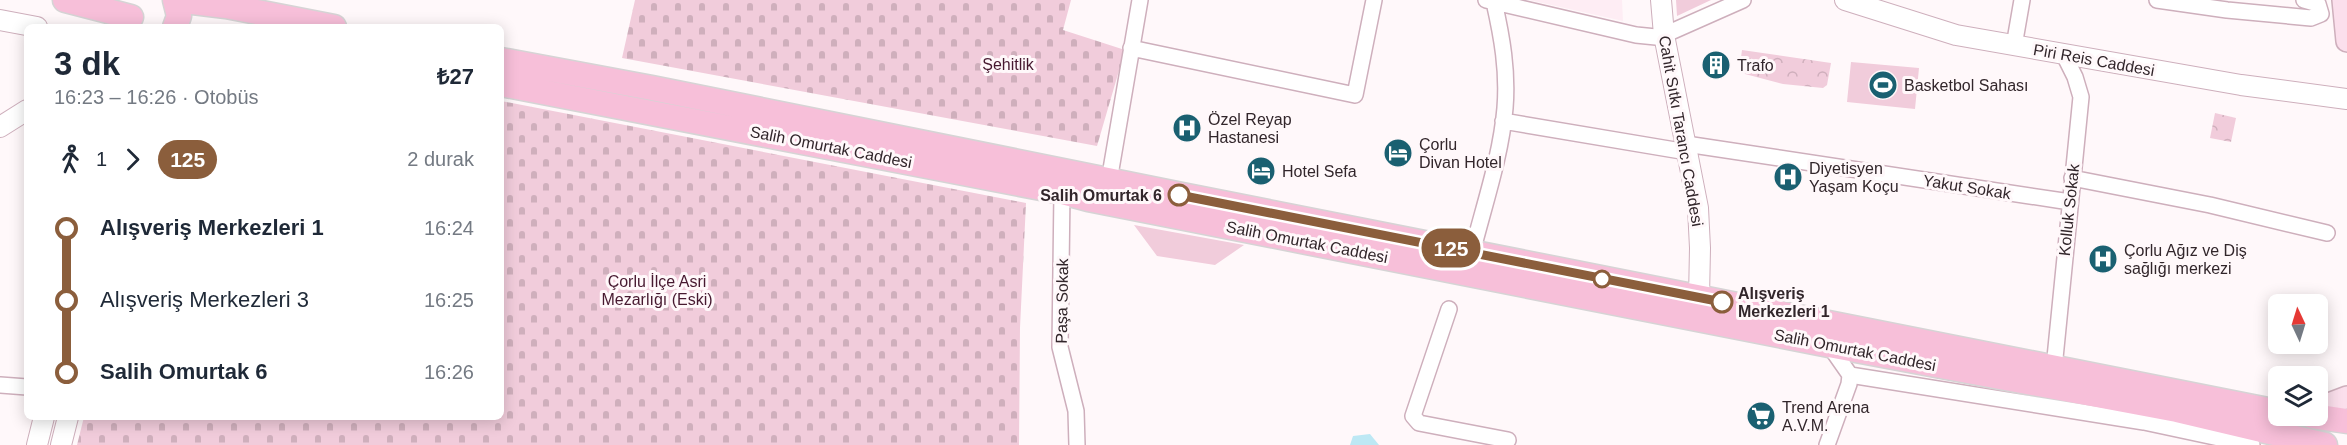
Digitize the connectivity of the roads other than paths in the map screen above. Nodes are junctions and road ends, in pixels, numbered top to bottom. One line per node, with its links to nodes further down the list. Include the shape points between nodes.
1 (65, 0): 15 (main road)
2 (176, 0): 13 (main road); 17 (main road)
3 (1140, 0): 23 (street)
4 (1374, 0): 23 (street, via 1355,95)
5 (1661, 0): 20 (street, Cahit Sıtkı Tarancı Caddesi)
6 (1743, 0): 20 (street)
7 (1845, 0): 22 (street, Piri Reis Caddesi, via 1956,35)
8 (2022, 0): 22 (street)
9 (2157, 0): 10 (street, via 2312,18 2321,14 2318,4)
10 (2304, 0)
11 (2343, 0): 21 (main road)
12 (1490, 1): 20 (street, via 1636,35); 29 (street, via 1503,45)
13 (226, 3): 14 (main road)
14 (258, 6): 18 (main road)
15 (134, 15)
16 (0, 20): 19 (street)
17 (181, 24)
18 (323, 24)
19 (24, 25)
20 (1664, 36): 31 (street, Cahit Sıtkı Tarancı Caddesi)
21 (2347, 41)
22 (2014, 46): 24 (street, Piri Reis Caddesi)
23 (1131, 48): 33 (street)
24 (2064, 55): 27 (street, Piri Reis Caddesi); 32 (street, Kolluk Sokak, via 2081,97)
25 (504, 61): 33 (main road, Salih Omurtak Caddesi)
26 (504, 85): 34 (main road, Salih Omurtak Caddesi)
27 (2347, 99)
28 (24, 112): 30 (street)
29 (1503, 121): 31 (street, Yakut Sokak); 37 (street)
30 (0, 127)
31 (1687, 148): 35 (street, Yakut Sokak); 38 (street, Cahit Sıtkı Tarancı Caddesi, via 1698,208)
32 (2072, 178): 35 (street, Kolluk Sokak); 36 (street)
33 (1109, 181): 37 (main road, Salih Omurtak Caddesi)
34 (1062, 192): 40 (main road, Salih Omurtak Caddesi); 56 (street, Paşa Sokak, via 1060,347 1076,411)
35 (2070, 202): 41 (street, Kolluk Sokak)
36 (2326, 233)
37 (1472, 253): 38 (main road, Salih Omurtak Caddesi)
38 (1699, 298): 41 (main road, Salih Omurtak Caddesi)
39 (1449, 309): 52 (street, via 1413,416 1419,423)
40 (1829, 345): 42 (street); 59 (main road, Salih Omurtak Caddesi, via 2177,410)
41 (2054, 368): 47 (main road, Salih Omurtak Caddesi)
42 (1850, 375): 53 (street, via 2144,422); 57 (street)
43 (0, 385): 44 (street)
44 (24, 387)
45 (2347, 397): 46 (main road)
46 (2328, 404)
47 (2268, 410)
48 (2328, 418): 51 (main road)
49 (43, 420): 54 (street)
50 (67, 420): 55 (street)
51 (2347, 421)
52 (1508, 440)
53 (2224, 443): 58 (street)
54 (37, 445)
55 (61, 445)
56 (1077, 445)
57 (1827, 445)
58 (2252, 445)
59 (2325, 445)

